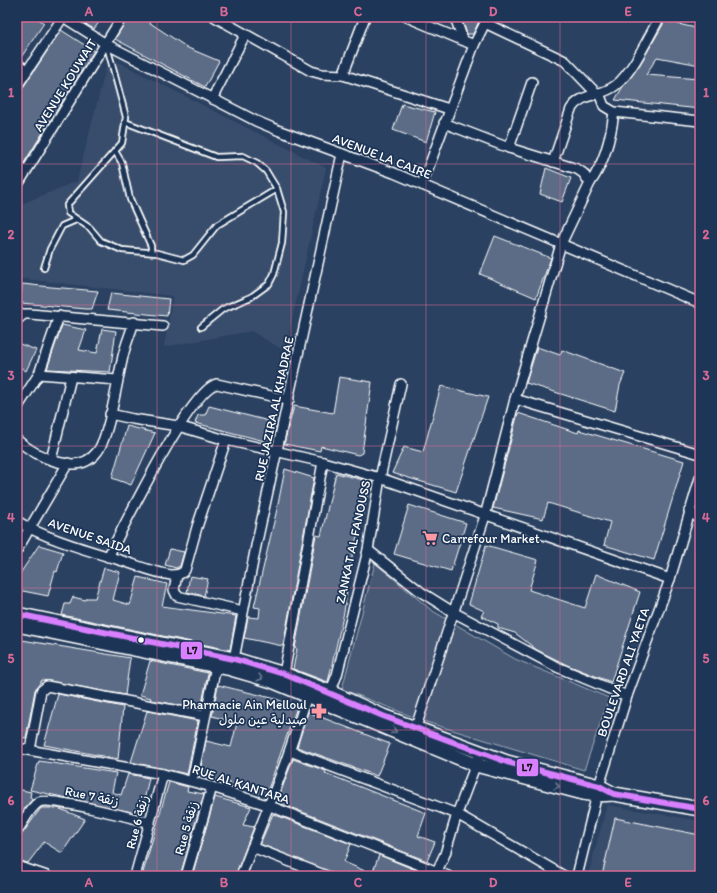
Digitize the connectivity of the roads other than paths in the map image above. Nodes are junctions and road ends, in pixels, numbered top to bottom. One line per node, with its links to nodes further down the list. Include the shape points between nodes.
1 (63, 17): 11 (street, AVENUE LA CAIRE); 14 (street)
2 (122, 17): 11 (street, AVENUE KOUWAIT)
3 (216, 17): 9 (street)
4 (365, 17): 15 (street)
5 (407, 17): 10 (street)
6 (455, 17): 10 (street)
7 (660, 17): 18 (street, via 625,78 607,91)
8 (486, 20): 12 (street); 18 (street, via 565,61)
9 (245, 35): 15 (street, via 311,71); 19 (street)
10 (463, 40): 12 (street)
11 (106, 44): 19 (street, AVENUE LA CAIRE, via 169,74); 23 (lane, via 126,117); 31 (street, AVENUE KOUWAIT)
12 (474, 45): 20 (street)
13 (17, 64): 14 (street)
14 (27, 70): 17 (street)
15 (343, 75): 20 (street)
16 (532, 82): 25 (street)
17 (17, 86)
18 (598, 93): 21 (street, via 604,106); 28 (street, via 584,97 571,109)
19 (212, 99): 27 (street, AVENUE LA CAIRE, via 280,131)
20 (449, 109): 24 (street)
21 (614, 112): 22 (street); 29 (street, via 608,143 598,172)
22 (700, 121)
23 (125, 122): 26 (lane, via 122,143); 32 (lane, via 216,157 243,156 266,171)
24 (444, 123): 25 (street); 30 (street)
25 (509, 148): 28 (street)
26 (115, 152): 33 (lane, via 67,205 68,213); 35 (lane, via 122,163 130,199 151,246)
27 (342, 154): 30 (street, AVENUE LA CAIRE); 48 (street, RUE JAZIRA AL KHADRAE)
28 (553, 162): 29 (street, via 577,169)
29 (590, 183): 34 (street)
30 (422, 185): 34 (street, AVENUE LA CAIRE)
31 (17, 186)
32 (277, 189): 35 (lane, via 217,225 184,260); 42 (lane, via 284,212 282,243 269,284 251,297 223,309)
33 (76, 220): 35 (lane, via 90,228 101,240 122,250); 36 (lane, via 62,226)
34 (561, 244): 37 (street, AVENUE LA CAIRE); 47 (street)
35 (151, 252)
36 (44, 268)
37 (700, 303)
38 (59, 316): 39 (street, via 24,314); 40 (street); 43 (street)
39 (17, 320)
40 (134, 322): 41 (street); 45 (street)
41 (163, 326)
42 (201, 327)
43 (39, 374): 44 (street); 49 (street)
44 (71, 377): 45 (street); 56 (street)
45 (117, 380): 50 (street)
46 (401, 384): 59 (street, ZANKAT AL FANOUSS)
47 (515, 399): 55 (street); 62 (street)
48 (289, 400): 51 (street, via 217,384 211,385); 54 (street, RUE JAZIRA AL KHADRAE)
49 (17, 408)
50 (110, 414): 51 (street); 58 (street, via 96,454 80,463)
51 (178, 426): 53 (street); 68 (street)
52 (17, 440): 56 (street, via 33,452)
53 (226, 440): 54 (street); 69 (street, via 185,570)
54 (278, 452): 57 (street); 71 (street, RUE JAZIRA AL KHADRAE)
55 (700, 454)
56 (51, 460): 58 (street)
57 (323, 462): 59 (street); 77 (street)
58 (68, 463): 65 (street)
59 (380, 478): 62 (street); 67 (street, ZANKAT AL FANOUSS)
60 (700, 478): 61 (street, BOULEVARD ALI YAETA)
61 (689, 511): 63 (street); 70 (street, BOULEVARD ALI YAETA)
62 (486, 516): 70 (street); 72 (street)
63 (700, 519)
64 (17, 521): 65 (street, AVENUE SAIDA)
65 (29, 529): 66 (street); 68 (street, AVENUE SAIDA)
66 (17, 550)
67 (368, 550): 72 (street, via 421,592); 80 (street, ZANKAT AL FANOUSS)
68 (108, 556): 69 (street, AVENUE SAIDA, via 156,572)
69 (177, 575): 71 (street, via 174,590 177,596)
70 (670, 579): 79 (street, BOULEVARD ALI YAETA)
71 (243, 611): 75 (street, RUE JAZIRA AL KHADRAE)
72 (453, 612): 79 (street, via 557,667); 82 (street)
73 (17, 614): 75 (street)
74 (17, 625): 76 (street)
75 (232, 664): 76 (street); 77 (street)
76 (216, 666): 81 (street)
77 (283, 680): 78 (street); 80 (street)
78 (307, 695): 80 (street); 85 (street)
79 (627, 696): 90 (street, BOULEVARD ALI YAETA)
80 (329, 698): 82 (street)
81 (205, 716): 84 (street, via 47,686 42,691); 88 (street)
82 (414, 733): 86 (street)
83 (17, 748): 84 (street, RUE AL KANTARA)
84 (30, 750): 87 (street, RUE AL KANTARA)
85 (290, 751): 91 (street); 93 (street)
86 (478, 759): 90 (street); 93 (street)
87 (163, 774): 88 (street, RUE AL KANTARA); 94 (street, Rue 6 زنقة)
88 (192, 781): 89 (street, RUE AL KANTARA)
89 (212, 787): 91 (street, RUE AL KANTARA); 101 (street, Rue 5 زنقة)
90 (598, 791): 92 (street); 106 (street, BOULEVARD ALI YAETA)
91 (270, 806): 96 (street); 98 (street, RUE AL KANTARA)
92 (700, 809)
93 (457, 814): 98 (street, via 445,854); 105 (street)
94 (150, 823): 95 (street, Rue 7 زنقة, via 47,801 40,802); 100 (street, Rue 6 زنقة)
95 (17, 831)
96 (252, 847): 102 (street); 103 (street)
97 (17, 866): 99 (street)
98 (436, 871): 104 (street, RUE AL KANTARA)
99 (47, 876)
100 (135, 876)
101 (186, 876)
102 (241, 876)
103 (327, 876)
104 (448, 876)
105 (564, 876)
106 (577, 876)

